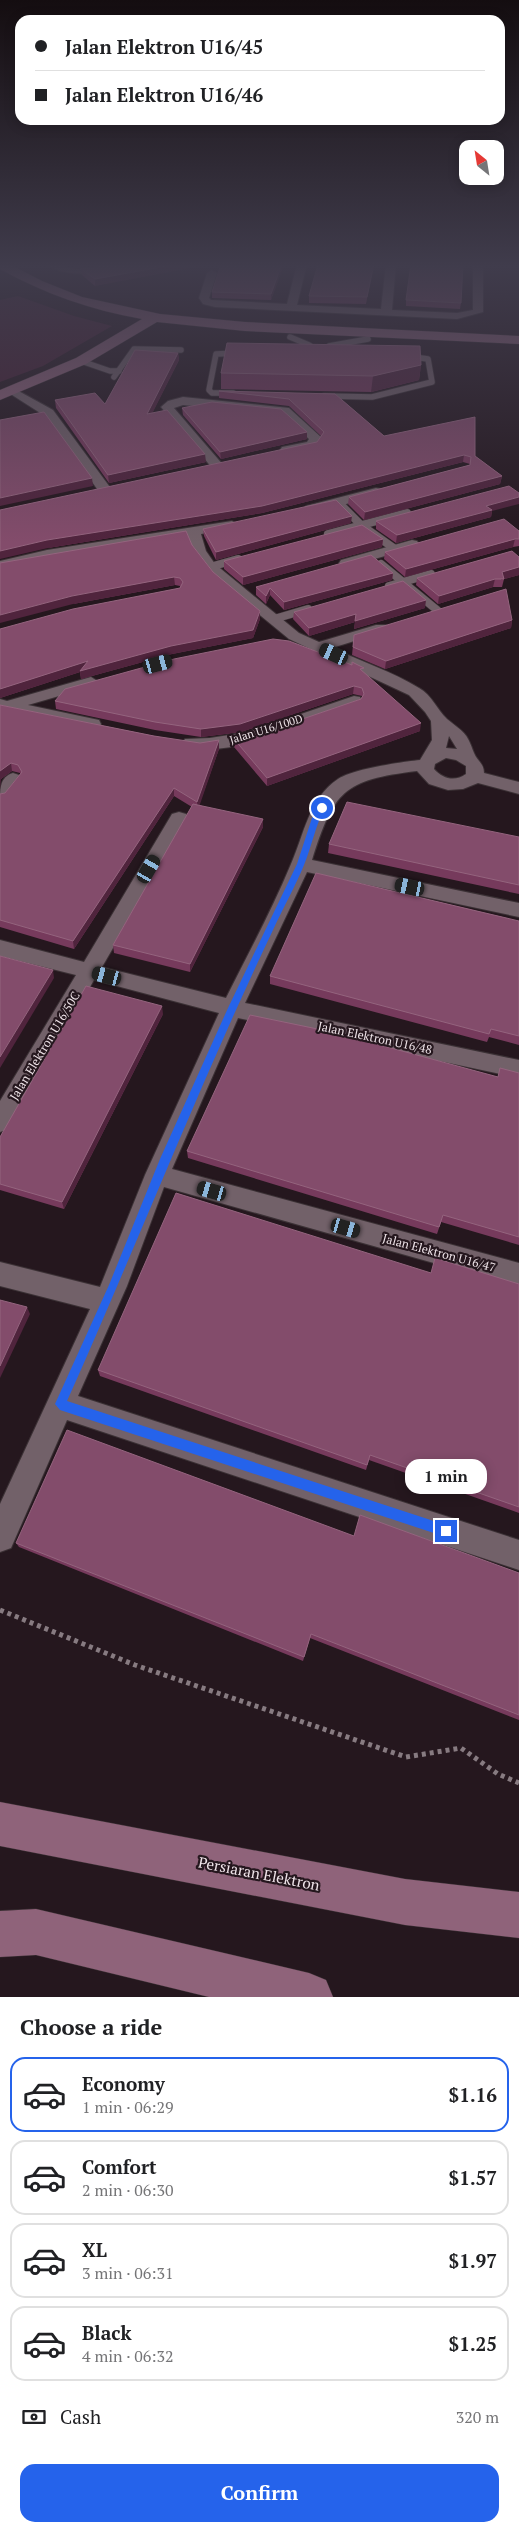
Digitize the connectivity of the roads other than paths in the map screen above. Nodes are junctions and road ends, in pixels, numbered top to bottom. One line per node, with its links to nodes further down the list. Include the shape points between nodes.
1 (87, 357): 5 (main road)
2 (128, 357): 6 (lane)
3 (215, 357): 9 (lane, via 209,390 212,393)
4 (411, 357): 10 (lane, via 428,360 432,382 372,397)
5 (81, 361): 6 (lane); 8 (main road)
6 (119, 371): 7 (lane)
7 (114, 377)
8 (6, 393): 14 (street, via 49,413)
9 (240, 394)
10 (316, 395)
11 (274, 453): 12 (street, via 311,445 316,438 286,410 183,401 172,404 168,407 223,465)
12 (200, 470)
13 (386, 489): 15 (street)
14 (105, 490)
15 (338, 502): 17 (street); 19 (lane)
16 (418, 510): 19 (lane)
17 (294, 513)
18 (248, 522): 20 (street)
19 (361, 525): 21 (lane); 23 (lane)
20 (193, 532): 26 (street, via 79,548); 28 (street, via 199,551)
21 (323, 535)
22 (423, 542): 23 (street)
23 (395, 549): 24 (street)
24 (371, 556): 27 (street); 30 (lane)
25 (248, 557): 28 (lane)
26 (0, 565)
27 (334, 566)
28 (210, 567): 33 (street)
29 (440, 572): 30 (lane)
30 (403, 582): 32 (lane); 36 (lane)
31 (260, 587): 33 (street)
32 (385, 587)
33 (242, 592): 38 (street)
34 (455, 605): 36 (street)
35 (320, 606): 38 (lane)
36 (437, 610): 37 (street)
37 (419, 616)
38 (274, 619): 40 (street)
39 (392, 624): 42 (street)
40 (294, 636): 41 (street); 42 (street)
41 (275, 640)
42 (319, 647): 46 (street, via 415,692)
43 (103, 678): 45 (street)
44 (354, 701): 48 (street, Jalan U16/100D, via 243,739 202,744)
45 (4, 705): 47 (street)
46 (439, 720): 49 (street, via 466,744); 50 (street, via 441,740)
47 (109, 728)
48 (174, 740)
49 (466, 757): 50 (street, via 453,753); 51 (street, via 475,766)
50 (429, 761): 51 (street, via 428,775 440,783 464,783); 56 (street, via 344,782 316,818)
51 (475, 776): 53 (street)
52 (13, 779): 54 (street)
53 (519, 788)
54 (0, 795)
55 (179, 818): 59 (street, Jalan Elektron U16/50C)
56 (301, 864): 57 (street); 60 (street)
57 (519, 910)
58 (0, 948): 59 (street, Jalan Elektron U16/48)
59 (90, 971): 60 (street, Jalan Elektron U16/48); 62 (street, Jalan Elektron U16/50C)
60 (232, 1008): 61 (street, Jalan Elektron U16/48); 63 (street)
61 (519, 1069)
62 (0, 1122)
63 (158, 1176): 65 (street, Jalan Elektron U16/47); 66 (street)
64 (0, 1274): 66 (street)
65 (519, 1275)
66 (107, 1301): 67 (street)
67 (60, 1404): 68 (street); 69 (street)
68 (0, 1537)
69 (519, 1555)
70 (0, 1824): 71 (main road, Persiaran Elektron, via 405,1902)
71 (519, 1915)
72 (0, 1934): 73 (main road, via 36,1932)
73 (309, 1997)

